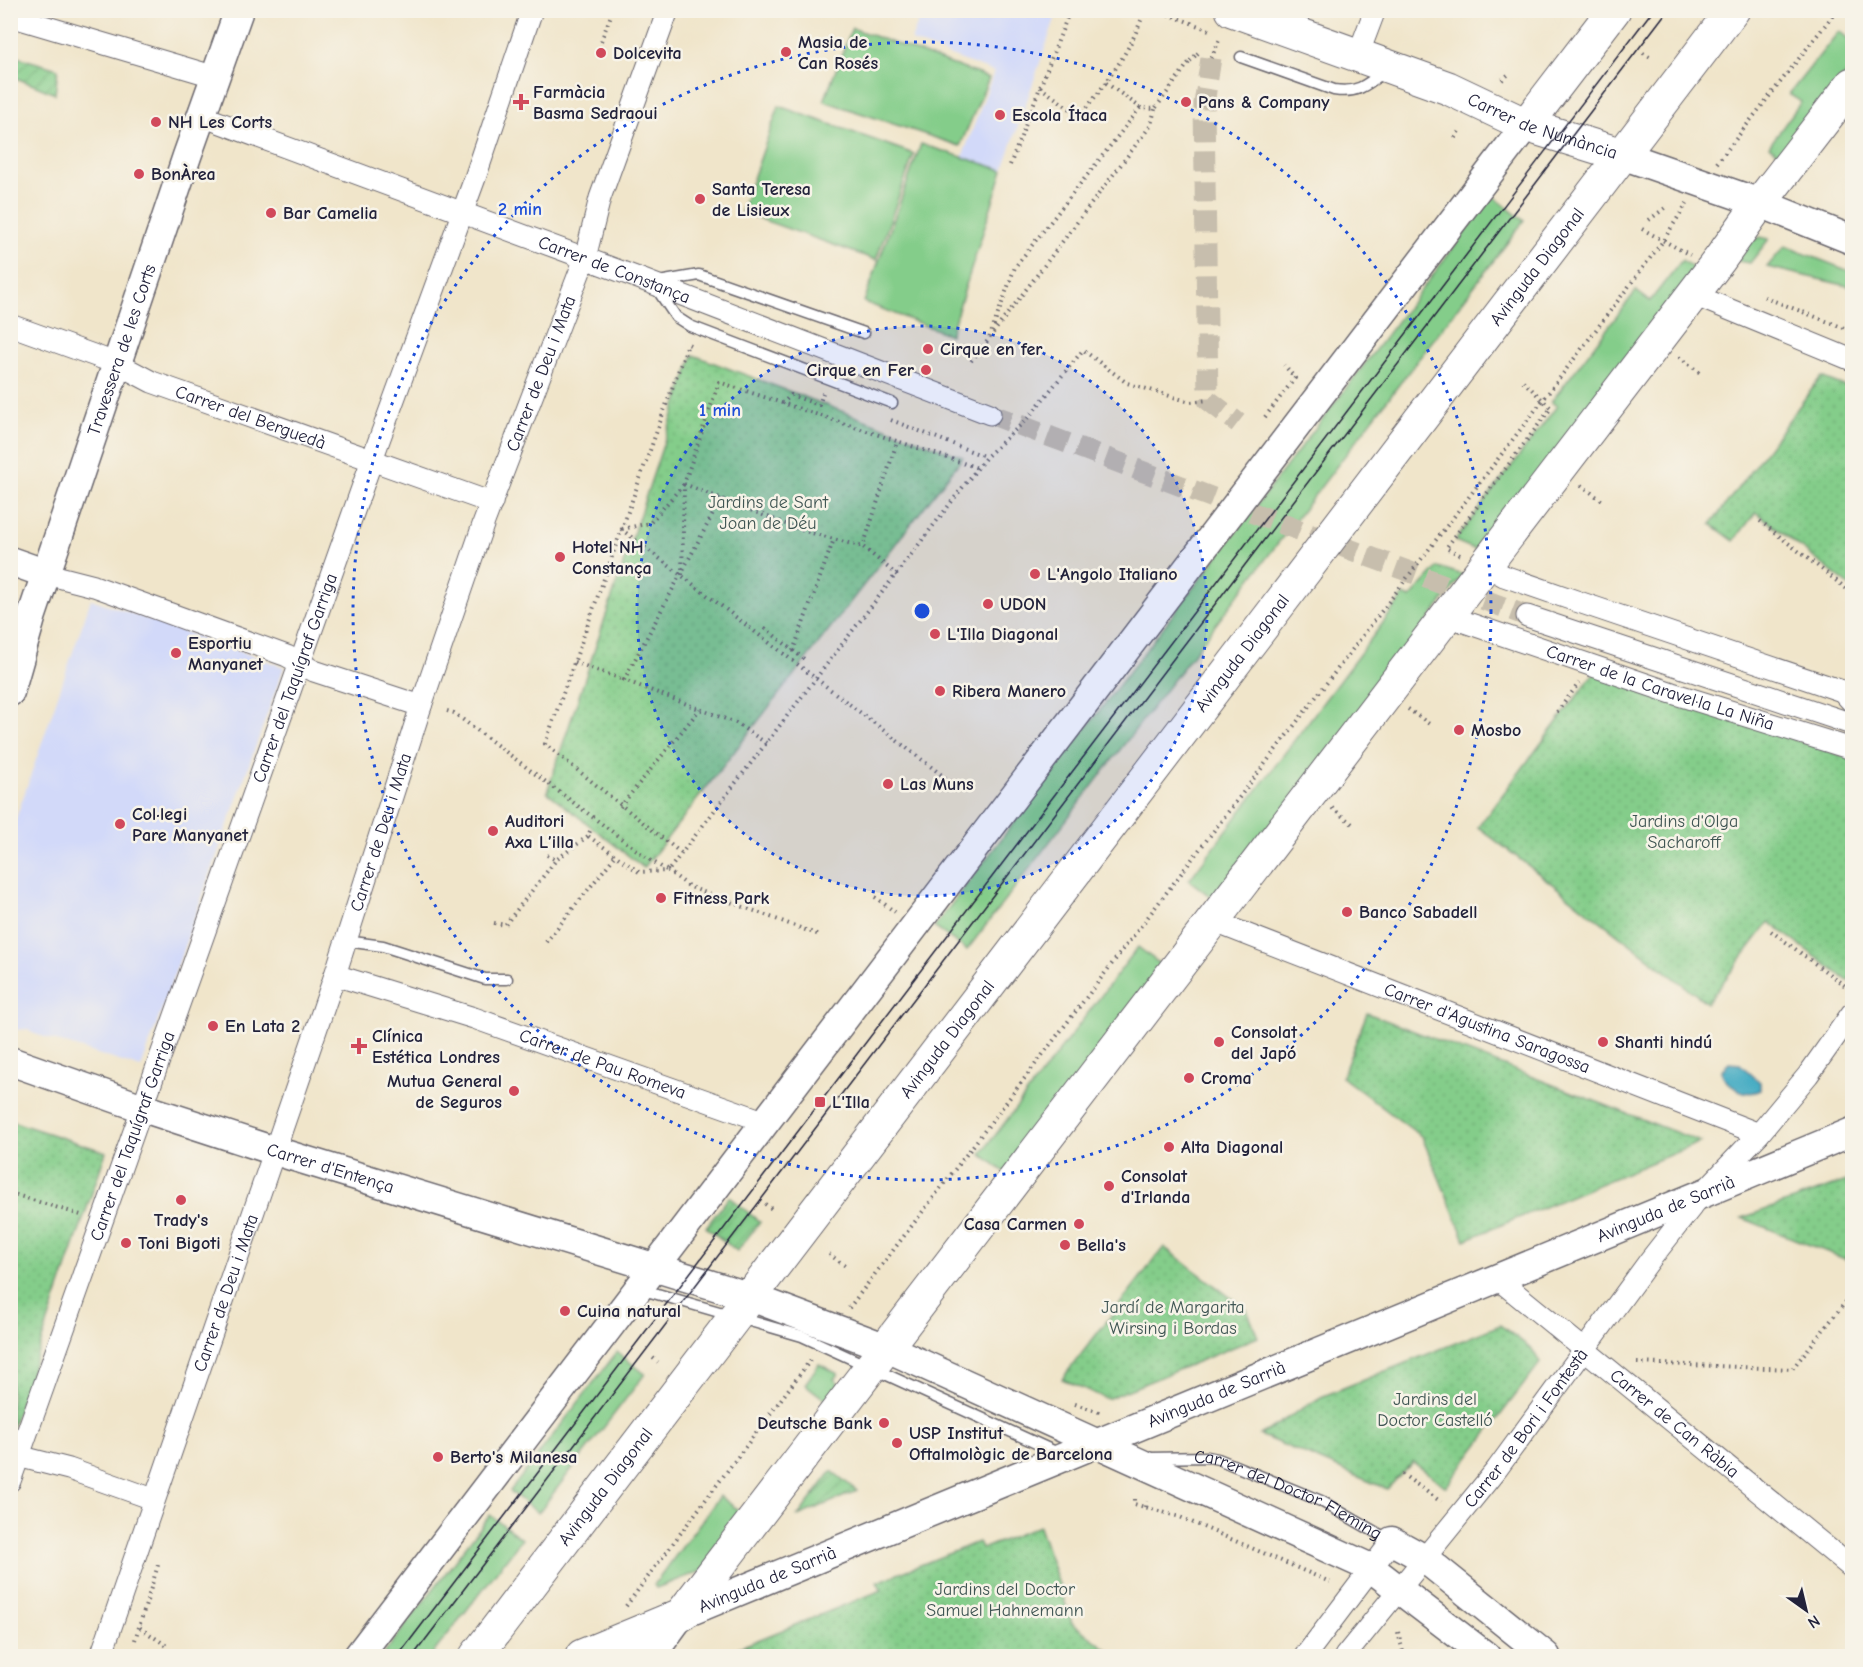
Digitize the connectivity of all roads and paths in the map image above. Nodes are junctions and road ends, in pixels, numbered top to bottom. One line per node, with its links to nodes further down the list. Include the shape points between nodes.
1 (239, 10): 23 (main road, Travessera de les Corts)
2 (531, 10): 40 (street, Carrer del Taquígraf Garriga)
3 (613, 10): 14 (path)
4 (668, 10): 46 (street, Carrer de Deu i Mata, via 600,198)
5 (1070, 10): 27 (path)
6 (1375, 10): 17 (street)
7 (1614, 10): 31 (main road)
8 (1733, 10): 34 (main road, Avinguda Diagonal)
9 (1837, 10): 35 (path)
10 (1144, 12): 25 (path, via 1138,30)
11 (10, 16): 12 (street)
12 (54, 19): 23 (street)
13 (1226, 25): 17 (main road, Carrer de Numància); 19 (path)
14 (601, 41)
15 (1643, 53): 20 (path)
16 (1198, 54): 29 (path, bridge)
17 (1358, 55): 21 (main road, Carrer de Numància)
18 (1241, 57): 21 (lane, via 1351,92)
19 (1211, 58)
20 (1651, 58)
21 (1391, 66): 31 (main road, Carrer de Numància)
22 (1509, 74): 24 (path, Carrer de Numància)
23 (216, 77): 30 (main road, Travessera de les Corts)
24 (1502, 81)
25 (1106, 83): 27 (path, via 1080,116); 28 (path)
26 (1852, 84): 37 (main road)
27 (1040, 87): 36 (path)
28 (1141, 108): 29 (path); 53 (path, via 1015,267)
29 (1155, 108): 53 (path, via 1151,125)
30 (202, 116): 40 (street, Carrer de Constança); 58 (main road, Travessera de les Corts)
31 (1526, 124): 34 (main road, Carrer de Numància); 132 (main road)
32 (1459, 131): 33 (path, Carrer de Numància)
33 (1455, 138)
34 (1622, 155): 37 (main road, Carrer de Numància); 147 (main road, Avinguda Diagonal)
35 (1721, 157)
36 (1010, 165)
37 (1760, 202): 43 (main road, Carrer de Numància); 49 (main road)
38 (1665, 208): 41 (path)
39 (1682, 210): 44 (path)
40 (462, 212): 46 (street, Carrer de Constança); 70 (street, Carrer del Taquígraf Garriga)
41 (1649, 220)
42 (1642, 229): 44 (path)
43 (1852, 240)
44 (1663, 241): 45 (path); 64 (path)
45 (1694, 257)
46 (585, 258): 47 (street, Carrer de Constança); 76 (street, Carrer de Deu i Mata)
47 (653, 284): 52 (lane, via 699,275); 65 (lane, via 676,317 690,326); 67 (street, Carrer de Constança)
48 (1754, 293): 51 (path)
49 (1694, 295): 56 (street); 83 (main road)
50 (10, 325): 58 (street, Carrer del Berguedà)
51 (1852, 331)
52 (864, 333)
53 (989, 339): 57 (path)
54 (688, 344): 78 (path)
55 (1678, 356): 60 (path)
56 (1852, 360)
57 (971, 362)
58 (118, 364): 70 (street, Carrer del Berguedà, via 152,382); 84 (main road, Travessera de les Corts)
59 (1284, 365): 68 (path, via 1295,378)
60 (1703, 375)
61 (1523, 381): 64 (path)
62 (823, 392): 66 (path, via 819,405 791,395)
63 (1208, 400): 71 (path, via 1190,402 1127,383 1083,350 1027,419)
64 (1543, 400): 81 (path, via 1551,408); 146 (path)
65 (892, 403)
66 (782, 404): 69 (path); 73 (path, via 719,382)
67 (990, 414)
68 (1265, 417)
69 (897, 442): 71 (path); 80 (path)
70 (372, 462): 76 (street, Carrer del Berguedà); 94 (street, Carrer del Taquígraf Garriga)
71 (978, 468): 85 (path)
72 (1578, 482): 75 (path)
73 (684, 484): 74 (path); 78 (path, via 650,523); 86 (path)
74 (722, 499): 79 (path); 86 (path)
75 (1605, 502)
76 (492, 503): 100 (street, Carrer de Deu i Mata)
77 (1760, 521): 87 (path)
78 (621, 529): 86 (path); 93 (path)
79 (834, 539): 80 (path); 91 (path)
80 (863, 547): 85 (path)
81 (1446, 548)
82 (10, 561): 84 (main road)
83 (1486, 566): 89 (main road); 99 (street, via 1504,576 1842,691)
84 (47, 574): 94 (street, via 94,586); 98 (main road, Travessera de les Corts)
85 (897, 575): 96 (path)
86 (682, 576): 96 (path); 97 (path)
87 (1852, 593)
88 (1527, 616): 105 (street, Carrer de la Caravel·la La Niña)
89 (1458, 620): 95 (street, Carrer de la Caravel·la La Niña); 120 (main road)
90 (765, 628): 91 (path)
91 (793, 651): 92 (path)
92 (804, 658)
93 (574, 663): 97 (path); 111 (path, via 545,744)
94 (300, 664): 100 (street); 131 (street, Carrer del Taquígraf Garriga)
95 (1593, 666): 104 (path); 108 (street, Carrer de la Caravel·la La Niña)
96 (815, 677): 107 (path); 109 (path)
97 (624, 680): 102 (path)
98 (10, 692)
99 (1852, 702)
100 (421, 706): 124 (street, Carrer de Deu i Mata)
101 (1405, 707): 106 (path)
102 (700, 709): 107 (path, via 736,723); 111 (path)
103 (447, 711): 117 (path, via 454,712)
104 (1557, 712)
105 (1852, 724)
106 (1432, 726)
107 (766, 742): 113 (path)
108 (1852, 749)
109 (960, 789)
110 (1329, 806): 112 (path)
111 (620, 807): 113 (path)
112 (1355, 826)
113 (681, 854): 117 (path)
114 (547, 855): 116 (path)
115 (616, 855): 116 (path, via 589,833); 117 (path, via 639,872); 125 (path)
116 (556, 860): 121 (path, via 505,925)
117 (668, 871): 123 (path, via 690,887)
118 (875, 897): 119 (path)
119 (903, 918)
120 (1215, 922): 134 (street, Carrer d'Agustina Saragossa); 151 (main road)
121 (494, 923)
122 (1771, 931): 128 (path)
123 (819, 935)
124 (346, 941): 126 (street, Carrer de Deu i Mata); 127 (lane, via 383,946 485,979)
125 (546, 942)
126 (335, 975): 132 (street, Carrer de Pau Romeva, via 474,1018); 135 (street, Carrer de Deu i Mata)
127 (507, 979)
128 (1852, 992)
129 (1852, 1013): 134 (street, Carrer de Bori i Fontestà)
130 (10, 1061): 131 (main road, Carrer d'Entença)
131 (143, 1108): 135 (main road, Carrer d'Entença); 154 (street, Carrer del Taquígraf Garriga)
132 (766, 1122): 143 (main road)
133 (1852, 1132): 137 (main road, Avinguda de Sarrià)
134 (1759, 1134): 137 (street, Carrer de Bori i Fontestà)
135 (275, 1151): 143 (main road, Carrer d'Entença); 159 (street, Carrer de Deu i Mata)
136 (10, 1193): 140 (path)
137 (1701, 1195): 144 (main road, Avinguda de Sarrià); 149 (street, Carrer de Bori i Fontestà)
138 (765, 1204): 139 (path)
139 (773, 1210)
140 (90, 1217)
141 (829, 1254): 142 (path)
142 (847, 1267)
143 (645, 1278): 147 (main road); 180 (main road)
144 (1498, 1279): 149 (street, Carrer de Can Ràbia); 155 (main road, Avinguda de Sarrià)
145 (1852, 1294): 153 (path, via 1792,1369)
146 (850, 1306)
147 (742, 1307): 151 (main road); 181 (main road, Avinguda Diagonal)
148 (818, 1350): 173 (path)
149 (1586, 1350): 167 (street, Carrer de Bori i Fontestà); 170 (street, Carrer de Can Ràbia)
150 (653, 1358): 152 (path)
151 (878, 1358): 155 (main road, Carrer del Doctor Fleming); 174 (main road)
152 (658, 1362)
153 (1627, 1363)
154 (15, 1454): 158 (street, Carrer del Taquígraf Garriga); 159 (street)
155 (1088, 1455): 156 (main road, Carrer del Doctor Fleming); 174 (main road, Avinguda de Sarrià, via 825,1555)
156 (1130, 1459): 166 (lane, Carrer del Doctor Fleming, via 1218,1459 1321,1501); 169 (main road, Carrer del Doctor Fleming)
157 (1402, 1474): 162 (path)
158 (10, 1481)
159 (153, 1499): 178 (street, Carrer de Deu i Mata)
160 (1134, 1499): 163 (path, via 1134,1504)
161 (1146, 1501): 163 (path)
162 (1441, 1502)
163 (1145, 1507): 165 (path)
164 (1181, 1510): 165 (path)
165 (1180, 1517): 171 (path)
166 (1392, 1541): 167 (main road, Carrer del Doctor Fleming); 169 (street)
167 (1425, 1559): 172 (street, Carrer de Bori i Fontestà); 188 (main road, Carrer del Doctor Fleming)
168 (158, 1565): 175 (path)
169 (1371, 1568): 172 (main road, Carrer del Doctor Fleming); 184 (street)
170 (1852, 1568)
171 (1330, 1582)
172 (1400, 1589): 185 (street, Carrer de Bori i Fontestà); 187 (main road, Carrer del Doctor Fleming)
173 (624, 1609)
174 (681, 1615): 182 (main road, Avinguda de Sarrià); 183 (main road)
175 (139, 1627): 177 (path); 179 (path, via 167,1646)
176 (1398, 1632): 186 (path)
177 (135, 1640)
178 (101, 1656)
179 (164, 1656)
180 (358, 1656)
181 (476, 1656)
182 (582, 1656)
183 (651, 1656)
184 (1305, 1656)
185 (1345, 1656)
186 (1404, 1656)
187 (1486, 1656)
188 (1546, 1656)

